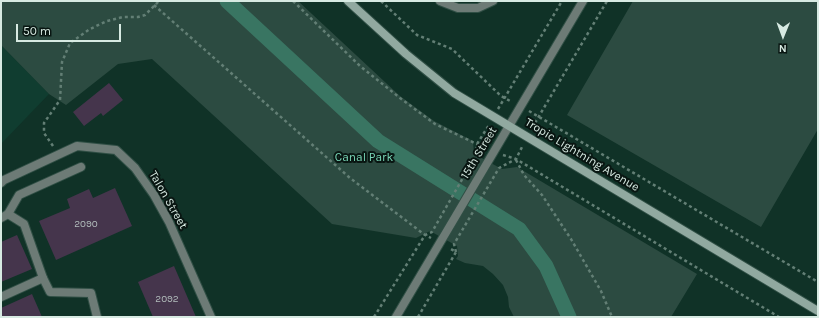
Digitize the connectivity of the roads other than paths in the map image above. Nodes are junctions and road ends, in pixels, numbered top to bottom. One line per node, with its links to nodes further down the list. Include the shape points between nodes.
1 (348, 1): 5 (main road, Tropic Lightning Avenue, via 406,54 454,93)
2 (440, 1): 3 (street, via 458,8 478,8)
3 (493, 1)
4 (583, 1): 5 (street, 15th Street)
5 (509, 126): 11 (main road, Tropic Lightning Avenue); 14 (street, 15th Street)
6 (80, 167): 8 (street, via 19,194)
7 (1, 183): 13 (street, Talon Street, via 77,146 116,150 135,168 154,194)
8 (4, 216): 9 (street, via 24,224)
9 (43, 278): 10 (street); 12 (street, via 50,292 91,293)
10 (1, 297)
11 (818, 311)
12 (96, 317)
13 (211, 317)
14 (396, 317)

